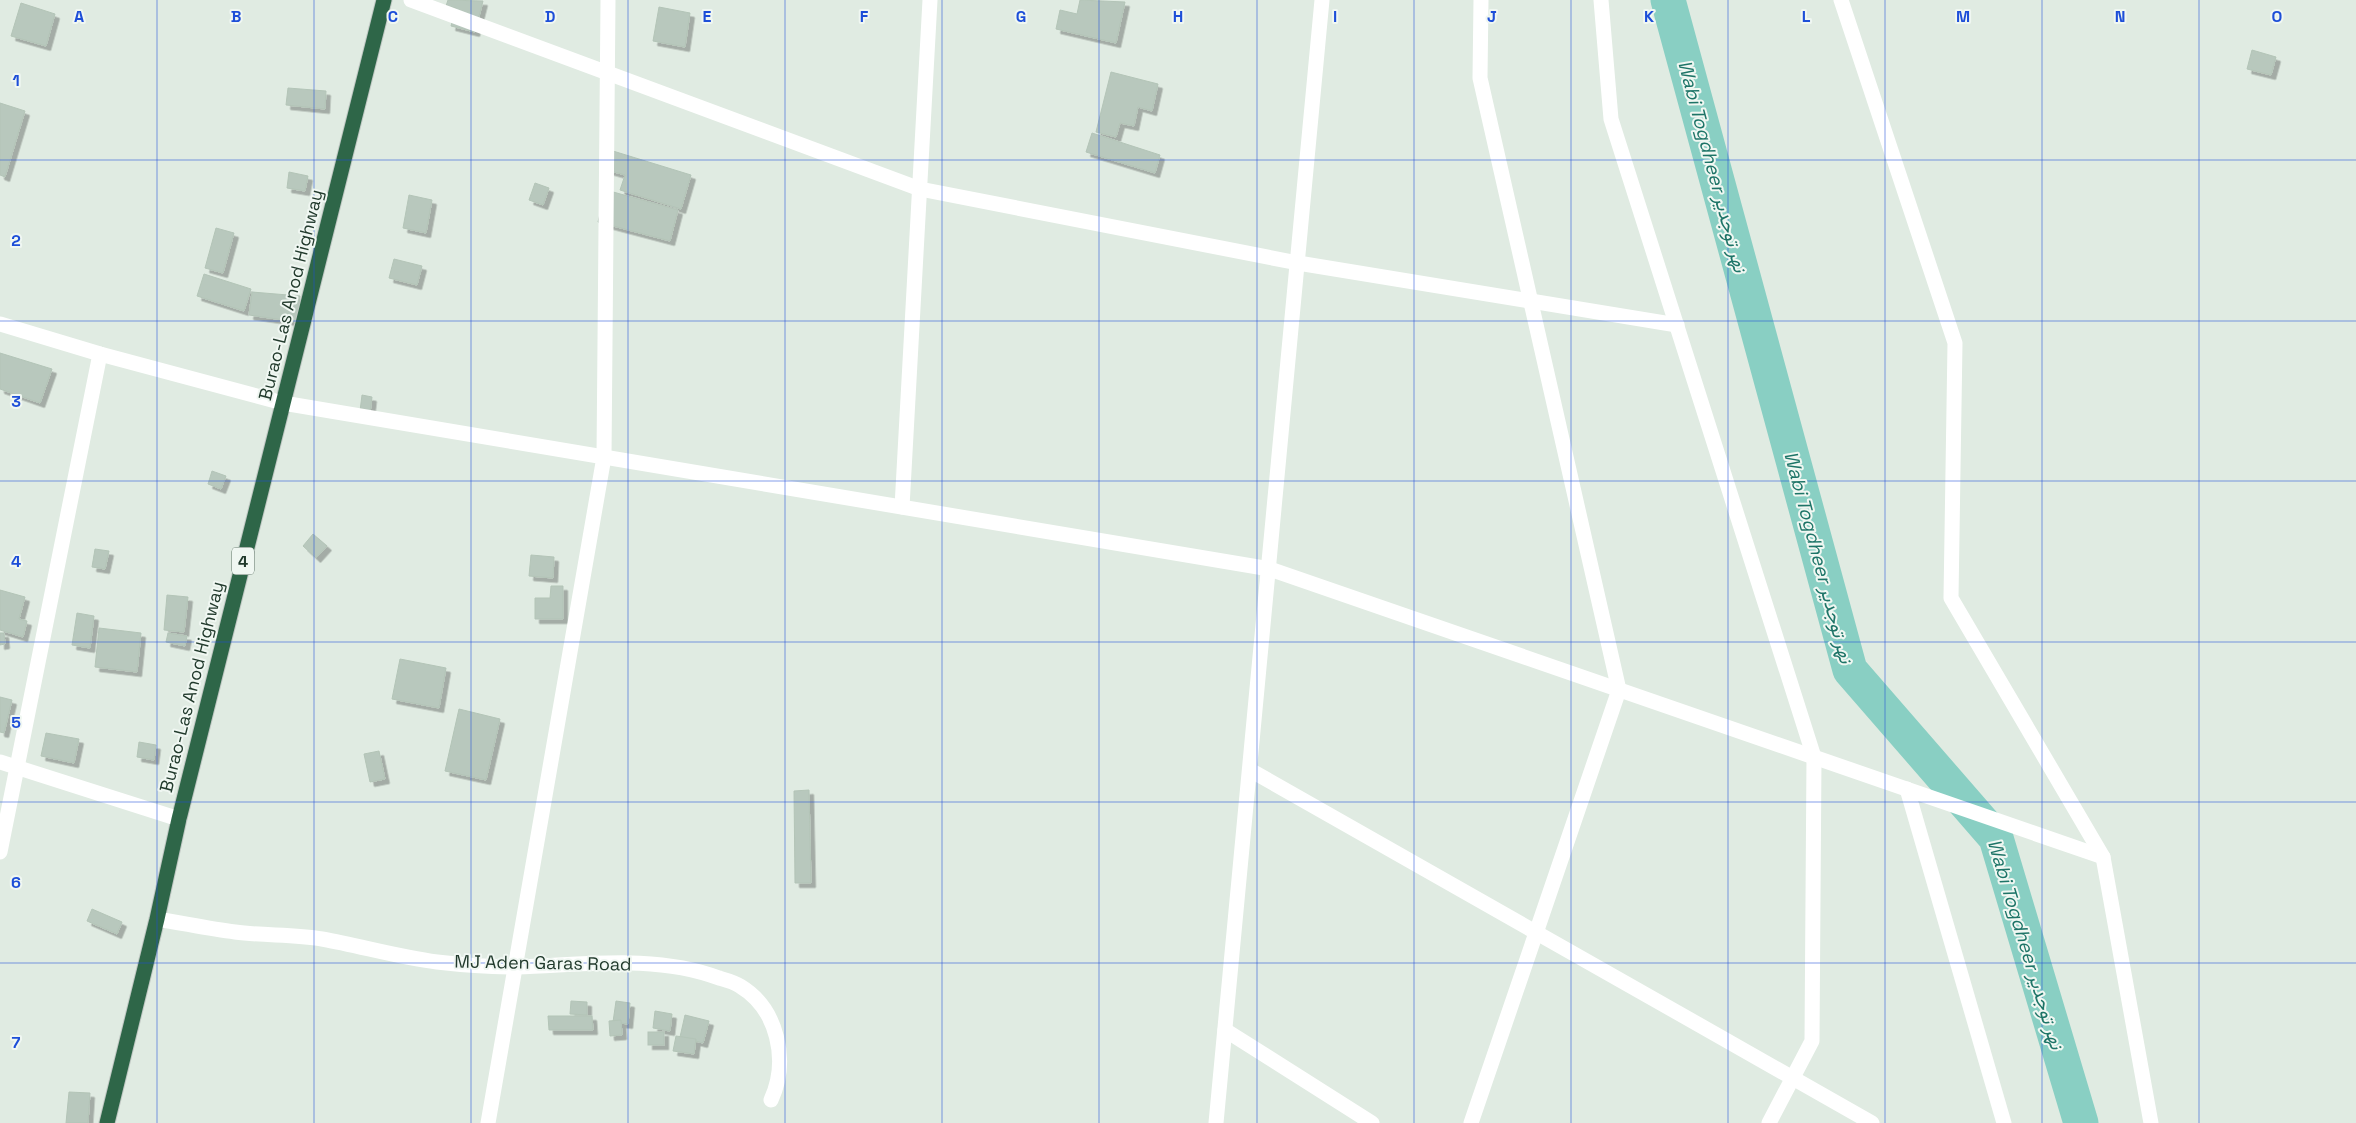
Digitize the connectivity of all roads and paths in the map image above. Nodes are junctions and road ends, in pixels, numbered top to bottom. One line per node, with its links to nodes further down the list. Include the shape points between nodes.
1 (384, 0): 16 (highway, Burao-Las Anod Highway / 4)
2 (411, 0): 9 (street)
3 (608, 0): 9 (street)
4 (930, 0): 10 (street)
5 (1322, 0): 11 (street)
6 (1481, 0): 12 (street, via 1480,78)
7 (1601, 0): 14 (street, via 1611,118)
8 (1841, 0): 28 (street, via 1955,343 1951,598)
9 (608, 74): 10 (street); 17 (street)
10 (920, 189): 11 (street); 18 (street)
11 (1298, 263): 12 (street); 19 (street)
12 (1531, 301): 14 (street); 20 (street)
13 (0, 324): 15 (street)
14 (1676, 325): 21 (street)
15 (100, 354): 16 (street); 23 (street)
16 (283, 403): 17 (street); 26 (highway, Burao-Las Anod Highway / 4)
17 (604, 457): 18 (street); 31 (street)
18 (902, 507): 19 (street)
19 (1270, 569): 20 (street); 24 (street)
20 (1619, 690): 21 (street); 30 (street)
21 (1814, 757): 25 (street); 33 (street, via 1812,1041)
22 (0, 762): 23 (street)
23 (18, 768): 26 (street); 27 (street)
24 (1250, 770): 30 (street); 32 (street)
25 (1906, 789): 28 (street); 42 (street)
26 (179, 819): 29 (highway, Burao-Las Anod Highway / 4)
27 (0, 852)
28 (2103, 857): 43 (street)
29 (157, 919): 31 (street, MJ Aden Garas Road, via 235,932 321,939 437,962); 35 (highway, Burao-Las Anod Highway / 4)
30 (1536, 932): 33 (street); 39 (street)
31 (515, 967): 34 (street, MJ Aden Garas Road, via 589,962 655,965 699,970 740,986 769,1016 778,1042 778,1085); 36 (street)
32 (1225, 1030): 37 (street); 38 (street)
33 (1792, 1078): 40 (street); 41 (street)
34 (771, 1100)
35 (107, 1123)
36 (488, 1123)
37 (1216, 1123)
38 (1372, 1123)
39 (1471, 1123)
40 (1769, 1123)
41 (1872, 1123)
42 (2004, 1123)
43 (2151, 1123)

